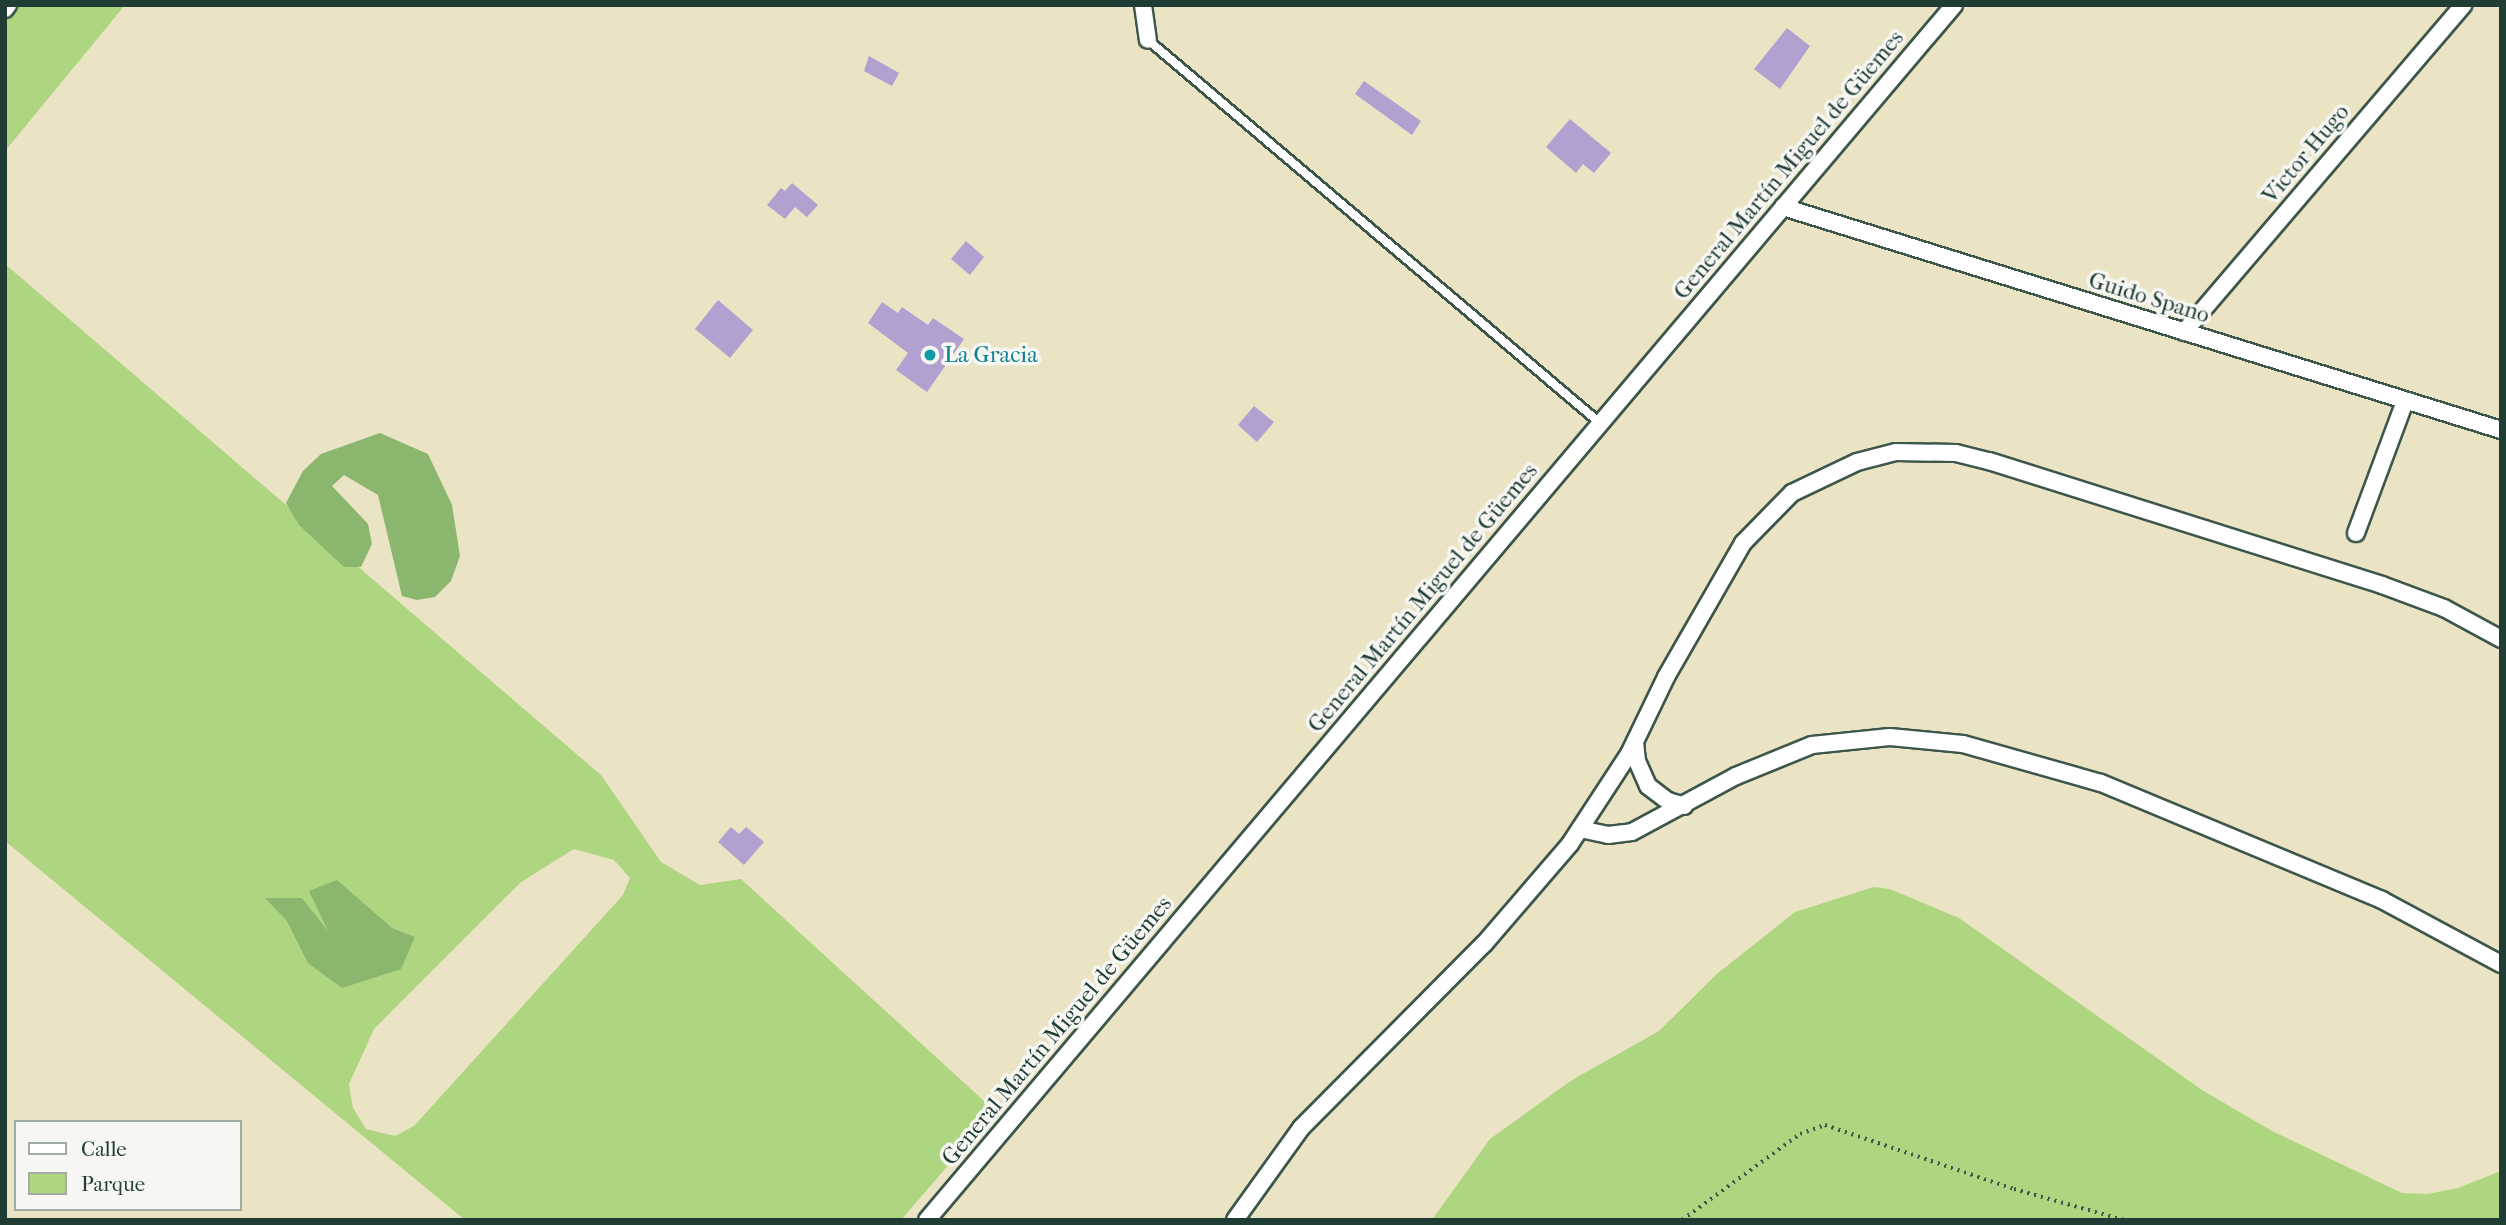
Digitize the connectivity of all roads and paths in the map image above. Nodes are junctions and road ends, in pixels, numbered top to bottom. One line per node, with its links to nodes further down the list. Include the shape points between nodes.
1 (1143, 5): 4 (street)
2 (1954, 5): 5 (street, General Martín Miguel de Güemes)
3 (2463, 5): 6 (street, Victor Hugo)
4 (1148, 40): 8 (lane)
5 (1783, 207): 6 (street, Guido Spano); 8 (street, General Martín Miguel de Güemes)
6 (2184, 332): 7 (street, Guido Spano)
7 (2405, 401): 9 (street, Guido Spano); 10 (street)
8 (1601, 423): 16 (street, General Martín Miguel de Güemes)
9 (2501, 430)
10 (2357, 533)
11 (2501, 639): 12 (street, via 2444,608 2334,568 1989,461 1956,453 1887,453 1792,493 1760,523 1717,583)
12 (1635, 741): 13 (street, via 1648,786); 14 (street)
13 (1684, 806): 14 (street, via 1632,832 1608,835); 15 (street, via 1736,776 1812,745 1890,737 1963,744 2049,765 2170,812 2382,900)
14 (1580, 829): 17 (street, via 1484,944 1301,1128)
15 (2501, 964)
16 (927, 1220)
17 (1235, 1220)
18 (1682, 1220): 19 (path, via 1800,1134 1825,1125 2014,1189)
19 (2124, 1220)

